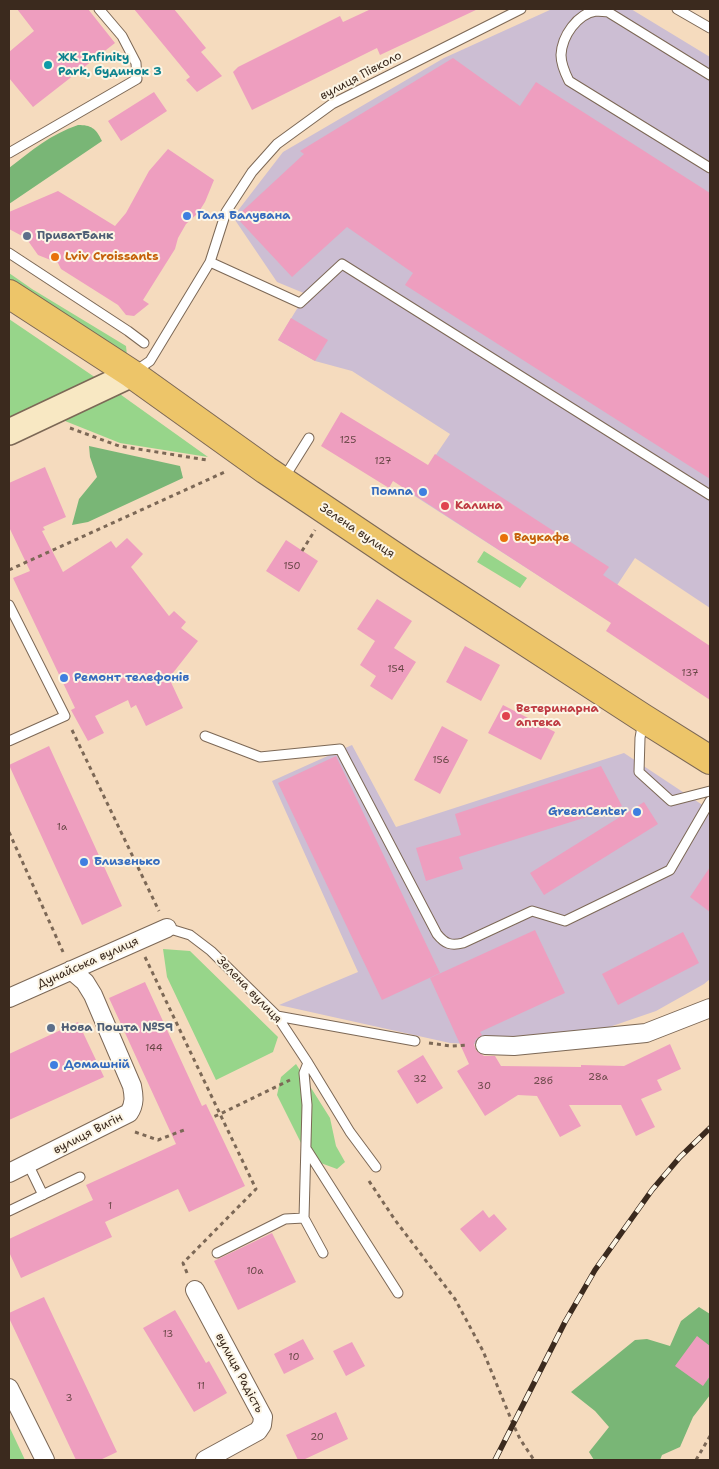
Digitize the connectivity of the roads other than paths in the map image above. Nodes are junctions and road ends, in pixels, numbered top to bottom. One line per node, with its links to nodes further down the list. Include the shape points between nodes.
1 (99, 9): 6 (lane, via 122,36 136,63 137,79)
2 (521, 9): 9 (lane, вулиця Півколо, via 332,104 277,144 252,172 226,212)
3 (677, 9): 4 (lane)
4 (710, 28)
5 (710, 75): 7 (lane, via 608,12 596,11 582,18 564,40 561,54 569,81)
6 (9, 153)
7 (710, 168)
8 (9, 253): 11 (lane)
9 (210, 262): 12 (lane, вулиця Півколо, via 150,361); 16 (lane, via 300,303 342,264)
10 (9, 294): 12 (main road, Зелена вулиця)
11 (144, 343)
12 (132, 374): 13 (street); 15 (main road, Зелена вулиця)
13 (9, 432)
14 (310, 438): 15 (lane)
15 (282, 480): 18 (main road, Зелена вулиця)
16 (710, 495)
17 (9, 604): 20 (lane, via 65,716)
18 (643, 718): 21 (main road, Зелена вулиця); 22 (lane, via 639,772 671,801)
19 (205, 736): 23 (lane, via 260,757 340,749 436,934 443,942 453,945 532,912 565,921 670,870)
20 (9, 741)
21 (710, 760)
22 (710, 791)
23 (710, 801)
24 (167, 928): 25 (street, Дунайська вулиця); 28 (lane, Зелена вулиця, via 190,935 210,950)
25 (71, 970): 26 (street, Дунайська вулиця); 33 (street, вулиця Вигін, via 94,995 132,1086 133,1107 129,1113)
26 (9, 998)
27 (710, 1008): 30 (street, via 646,1033 514,1046)
28 (277, 1016): 29 (lane); 31 (lane, Зелена вулиця)
29 (415, 1041)
30 (485, 1045)
31 (308, 1063): 32 (lane, via 304,1073); 34 (lane, Зелена вулиця)
32 (307, 1149): 39 (lane); 43 (lane)
33 (28, 1164): 35 (street, вулиця Вигін); 37 (lane)
34 (376, 1168)
35 (9, 1173)
36 (80, 1177): 37 (lane)
37 (43, 1195): 38 (lane)
38 (9, 1211)
39 (304, 1218): 40 (lane, via 285,1219); 41 (lane)
40 (217, 1253)
41 (323, 1253)
42 (195, 1290): 46 (street, вулиця Радість, via 263,1417 258,1431)
43 (398, 1293)
44 (9, 1388): 45 (street)
45 (45, 1460)
46 (205, 1460)

